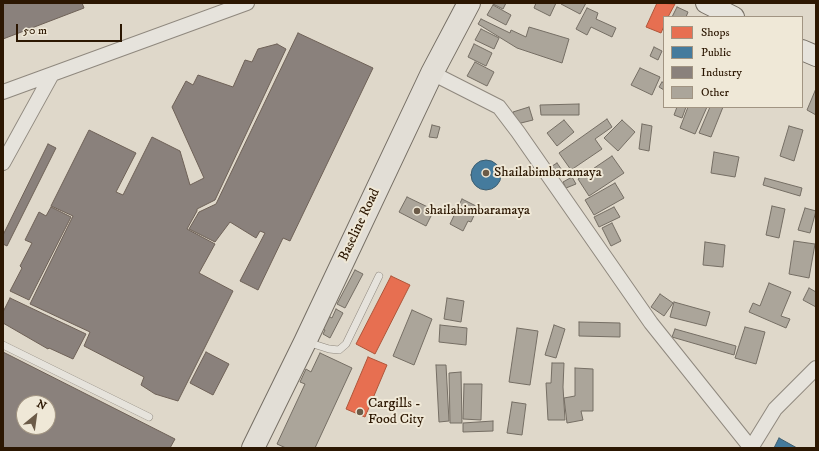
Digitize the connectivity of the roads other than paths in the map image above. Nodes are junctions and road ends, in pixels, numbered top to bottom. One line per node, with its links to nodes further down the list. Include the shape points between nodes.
1 (248, 3): 6 (street)
2 (469, 3): 5 (main road, Baseline Road)
3 (803, 50): 4 (main road)
4 (816, 56)
5 (432, 73): 10 (main road, Baseline Road); 15 (street, via 500,107 651,323)
6 (51, 76): 7 (street); 8 (street)
7 (3, 92)
8 (3, 163)
9 (379, 276): 10 (lane, via 346,344 338,350)
10 (305, 342): 14 (main road, Baseline Road)
11 (3, 345): 13 (lane)
12 (816, 368): 15 (street, via 775,409)
13 (149, 417)
14 (253, 448)
15 (751, 448)

